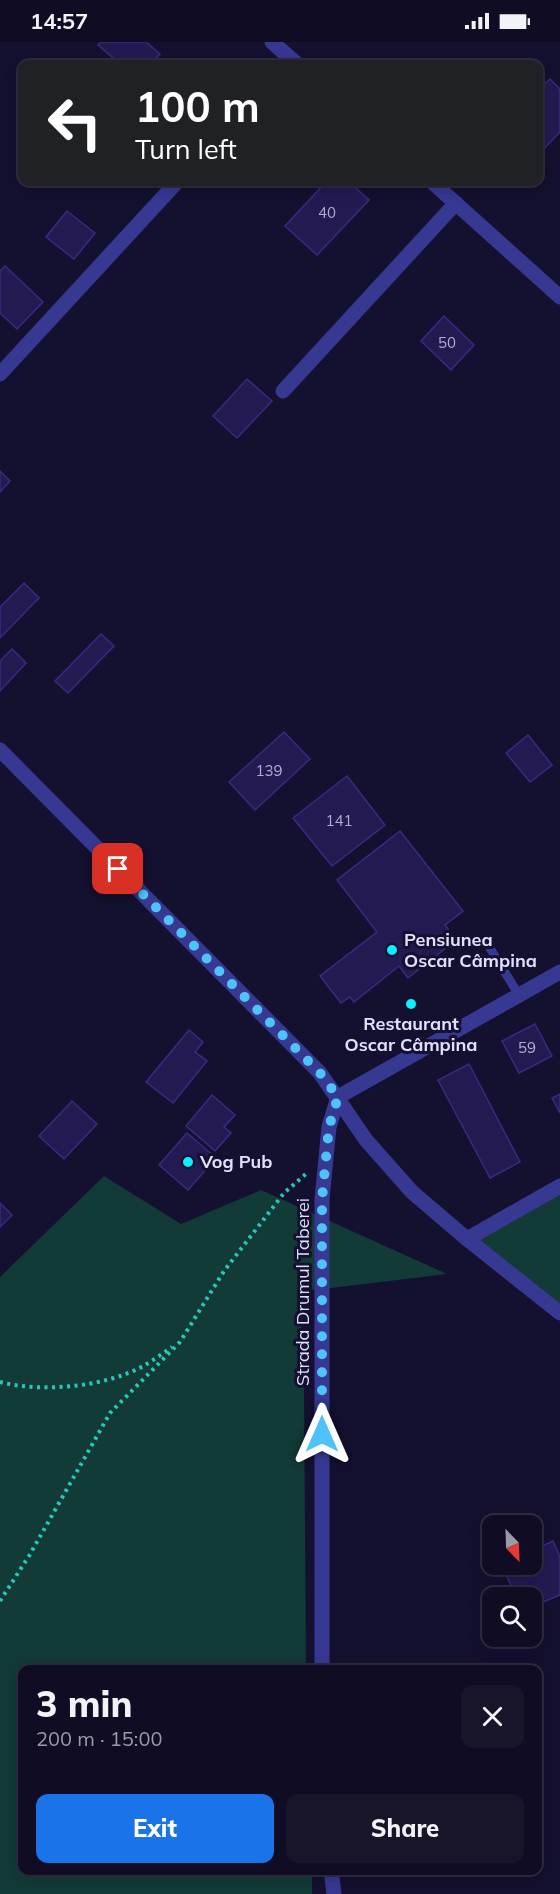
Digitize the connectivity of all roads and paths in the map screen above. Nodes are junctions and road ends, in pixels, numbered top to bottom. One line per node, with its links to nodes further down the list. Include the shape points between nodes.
1 (272, 42): 2 (street)
2 (292, 60)
3 (173, 186): 7 (street)
4 (437, 186): 5 (street)
5 (456, 203): 6 (street); 8 (street)
6 (560, 297)
7 (0, 374)
8 (283, 391)
9 (0, 750): 13 (street, via 320,1073)
10 (488, 945): 12 (lane)
11 (560, 972): 12 (street)
12 (519, 995): 13 (street)
13 (338, 1097): 14 (street, Strada Drumul Taberei); 16 (street, via 366,1140 393,1171 433,1212)
14 (325, 1158): 18 (path, via 284,1193 224,1271); 21 (street, Strada Drumul Taberei)
15 (560, 1186): 16 (street)
16 (467, 1239): 17 (street)
17 (560, 1313)
18 (180, 1342): 19 (path, via 144,1366 102,1382 18,1387); 20 (path, via 110,1413)
19 (0, 1382)
20 (0, 1601)
21 (322, 1665)
22 (332, 1875): 23 (street)
23 (334, 1894)

